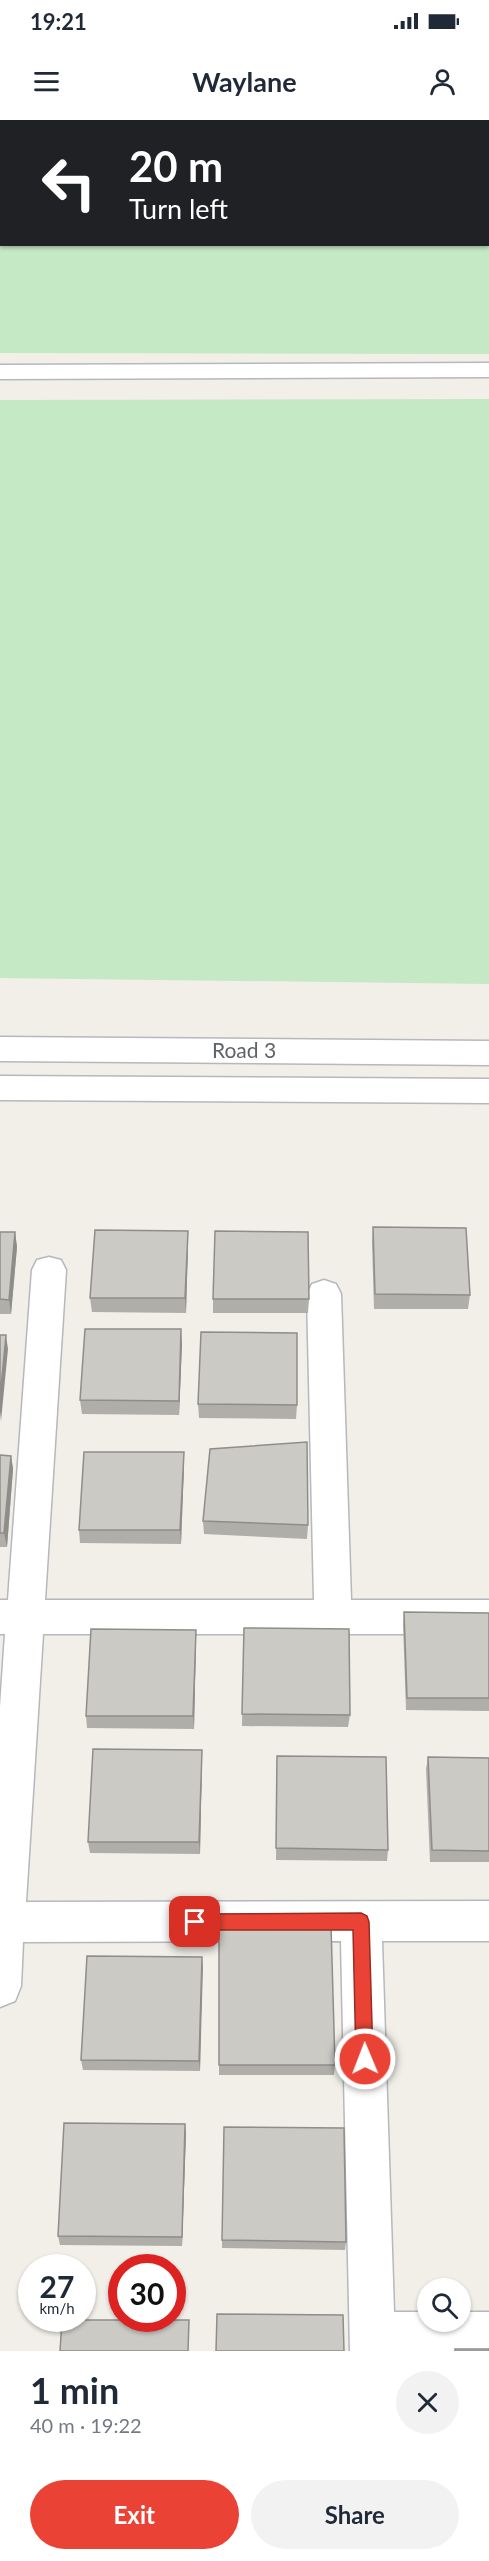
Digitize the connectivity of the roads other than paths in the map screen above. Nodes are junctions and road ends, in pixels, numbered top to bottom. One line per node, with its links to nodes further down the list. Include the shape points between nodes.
1 (489, 370): 2 (street)
2 (0, 372)
3 (0, 1049): 4 (street, Road 3)
4 (489, 1053)
5 (0, 1088): 6 (street, Road 3)
6 (489, 1090)
7 (49, 1270): 9 (street)
8 (324, 1294): 10 (street)
9 (12, 1617): 10 (street); 13 (street)
10 (333, 1617): 11 (street)
11 (489, 1617)
12 (489, 1921): 14 (street)
13 (4, 1922): 14 (street); 15 (street)
14 (361, 1922): 17 (street)
15 (0, 1986)
16 (489, 2334): 17 (street)
17 (372, 2343)

